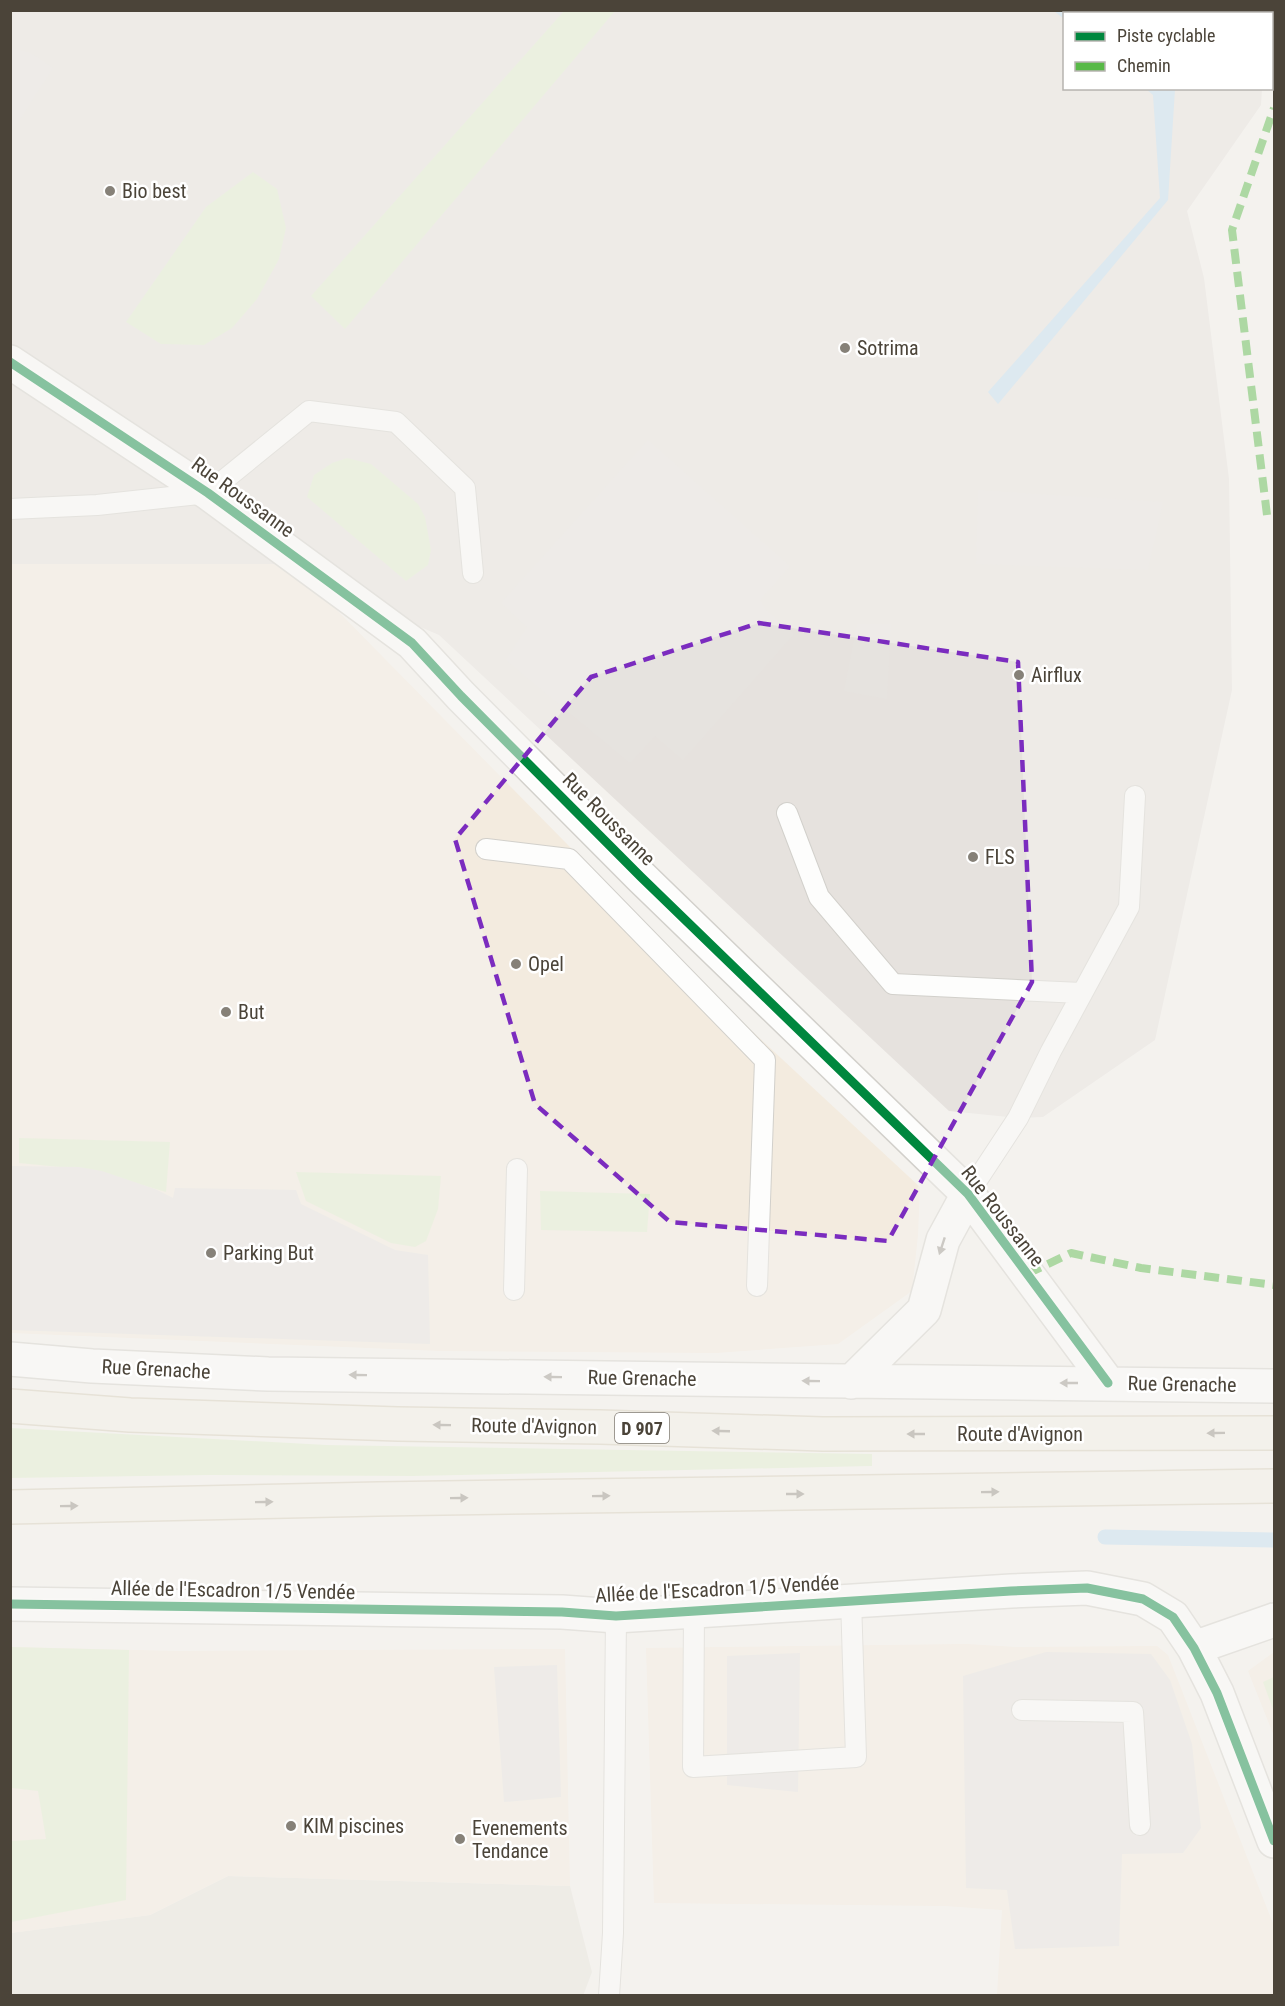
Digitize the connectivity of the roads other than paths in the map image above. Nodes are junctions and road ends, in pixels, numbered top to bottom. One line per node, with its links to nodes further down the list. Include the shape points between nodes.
1 (10, 362): 2 (street, Rue Roussanne)
2 (208, 493): 3 (lane, via 97,505); 4 (lane, via 309,411 396,423 465,488); 10 (street, Rue Roussanne, via 412,643 632,869)
3 (10, 509)
4 (473, 573)
5 (1135, 796): 8 (lane, via 1129,907)
6 (787, 813): 8 (lane, via 819,897 893,984)
7 (486, 849): 11 (lane, via 569,859 765,1060)
8 (1082, 993): 10 (lane, via 1018,1118)
9 (517, 1169): 12 (lane)
10 (968, 1194): 14 (street, Rue Roussanne, one-way to 14, via 943,1240 924,1310); 15 (street, Rue Roussanne)
11 (757, 1286)
12 (514, 1290)
13 (10, 1359): 14 (street, Rue Grenache, one-way to 13, via 268,1374)
14 (851, 1382): 15 (street, Rue Grenache, one-way to 14)
15 (1108, 1383): 16 (street, Rue Grenache)
16 (1275, 1386)
17 (10, 1406): 18 (main road, Route d'Avignon / D 907, one-way to 17, via 823,1434 130,1415)
18 (1275, 1433)
19 (1275, 1486): 20 (main road, one-way to 19)
20 (10, 1507)
21 (851, 1600): 23 (street, Allée de l'Escadron 1/5 Vendée); 23 (lane, via 856,1757 693,1767); 26 (street, Allée de l'Escadron 1/5 Vendée, via 1087,1588 1143,1599 1173,1617)
22 (10, 1605): 24 (street, Allée de l'Escadron 1/5 Vendée, via 562,1612)
23 (694, 1610): 24 (street, Allée de l'Escadron 1/5 Vendée)
24 (616, 1616): 30 (lane)
25 (1275, 1620): 26 (street)
26 (1194, 1648): 29 (street, Allée de l'Escadron 1/5 Vendée, via 1217,1693)
27 (1022, 1710): 28 (lane, via 1133,1712)
28 (1140, 1825)
29 (1275, 1841)
30 (609, 1995)

